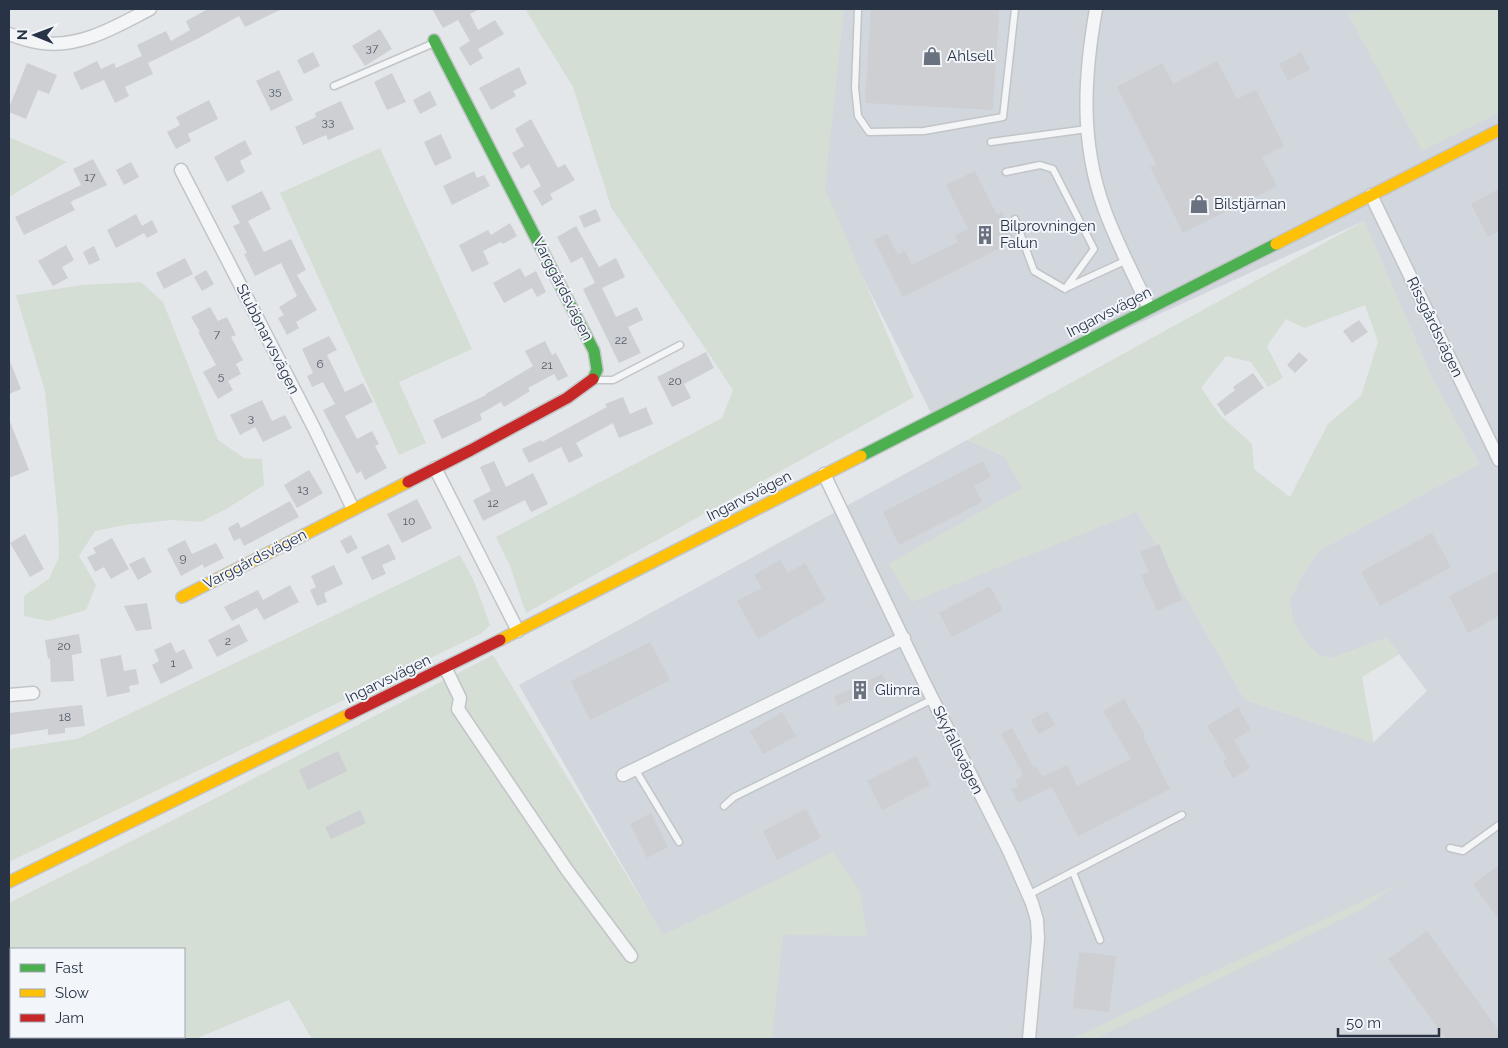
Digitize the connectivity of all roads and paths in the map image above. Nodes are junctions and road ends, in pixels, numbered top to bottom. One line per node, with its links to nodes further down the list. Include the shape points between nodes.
1 (150, 9): 5 (street, via 105,31 63,44 42,43)
2 (858, 9): 3 (lane, via 855,88 858,116 869,132 924,131 1003,117)
3 (1015, 9)
4 (1096, 9): 8 (street, via 1087,70)
5 (9, 34)
6 (434, 41): 7 (lane); 19 (street, Varggårdsvägen, via 594,351 597,370)
7 (334, 86)
8 (1087, 129): 10 (lane); 15 (street, via 1096,183)
9 (1499, 130): 13 (street, Ingarvsvägen)
10 (991, 142)
11 (181, 170): 23 (street, Stubbnarvsvägen)
12 (1006, 172): 16 (lane, via 1040,165 1053,169 1094,249)
13 (1371, 195): 17 (street, Ingarvsvägen); 20 (street, Rissgårdsvägen)
14 (1015, 219): 16 (lane, via 1034,271)
15 (1127, 260): 16 (lane); 17 (street)
16 (1065, 289)
17 (1149, 308): 22 (street, Ingarvsvägen)
18 (680, 345): 19 (lane, via 613,380)
19 (593, 380): 21 (street, Varggårdsvägen, via 567,398)
20 (1499, 460)
21 (435, 468): 23 (street, Varggårdsvägen); 25 (street)
22 (824, 474): 25 (street, Ingarvsvägen); 26 (street, Skyfallsvägen)
23 (353, 509): 24 (street, Varggårdsvägen)
24 (182, 597)
25 (518, 631): 27 (street, Ingarvsvägen)
26 (904, 638): 30 (street, Skyfallsvägen); 31 (street)
27 (445, 667): 39 (street, Ingarvsvägen); 42 (street, via 460,698 458,709 566,870)
28 (33, 693): 29 (street)
29 (9, 695)
30 (933, 699): 33 (lane, via 734,797); 40 (street, Skyfallsvägen)
31 (635, 769): 32 (street); 36 (lane)
32 (623, 775)
33 (724, 806)
34 (1182, 815): 38 (lane)
35 (1499, 825): 37 (lane, via 1463,851)
36 (679, 842)
37 (1450, 848)
38 (1073, 872): 40 (lane); 41 (lane)
39 (9, 882)
40 (1028, 895): 43 (street, Skyfallsvägen, via 1037,920 1038,939)
41 (1100, 940)
42 (631, 956)
43 (1029, 1039)

